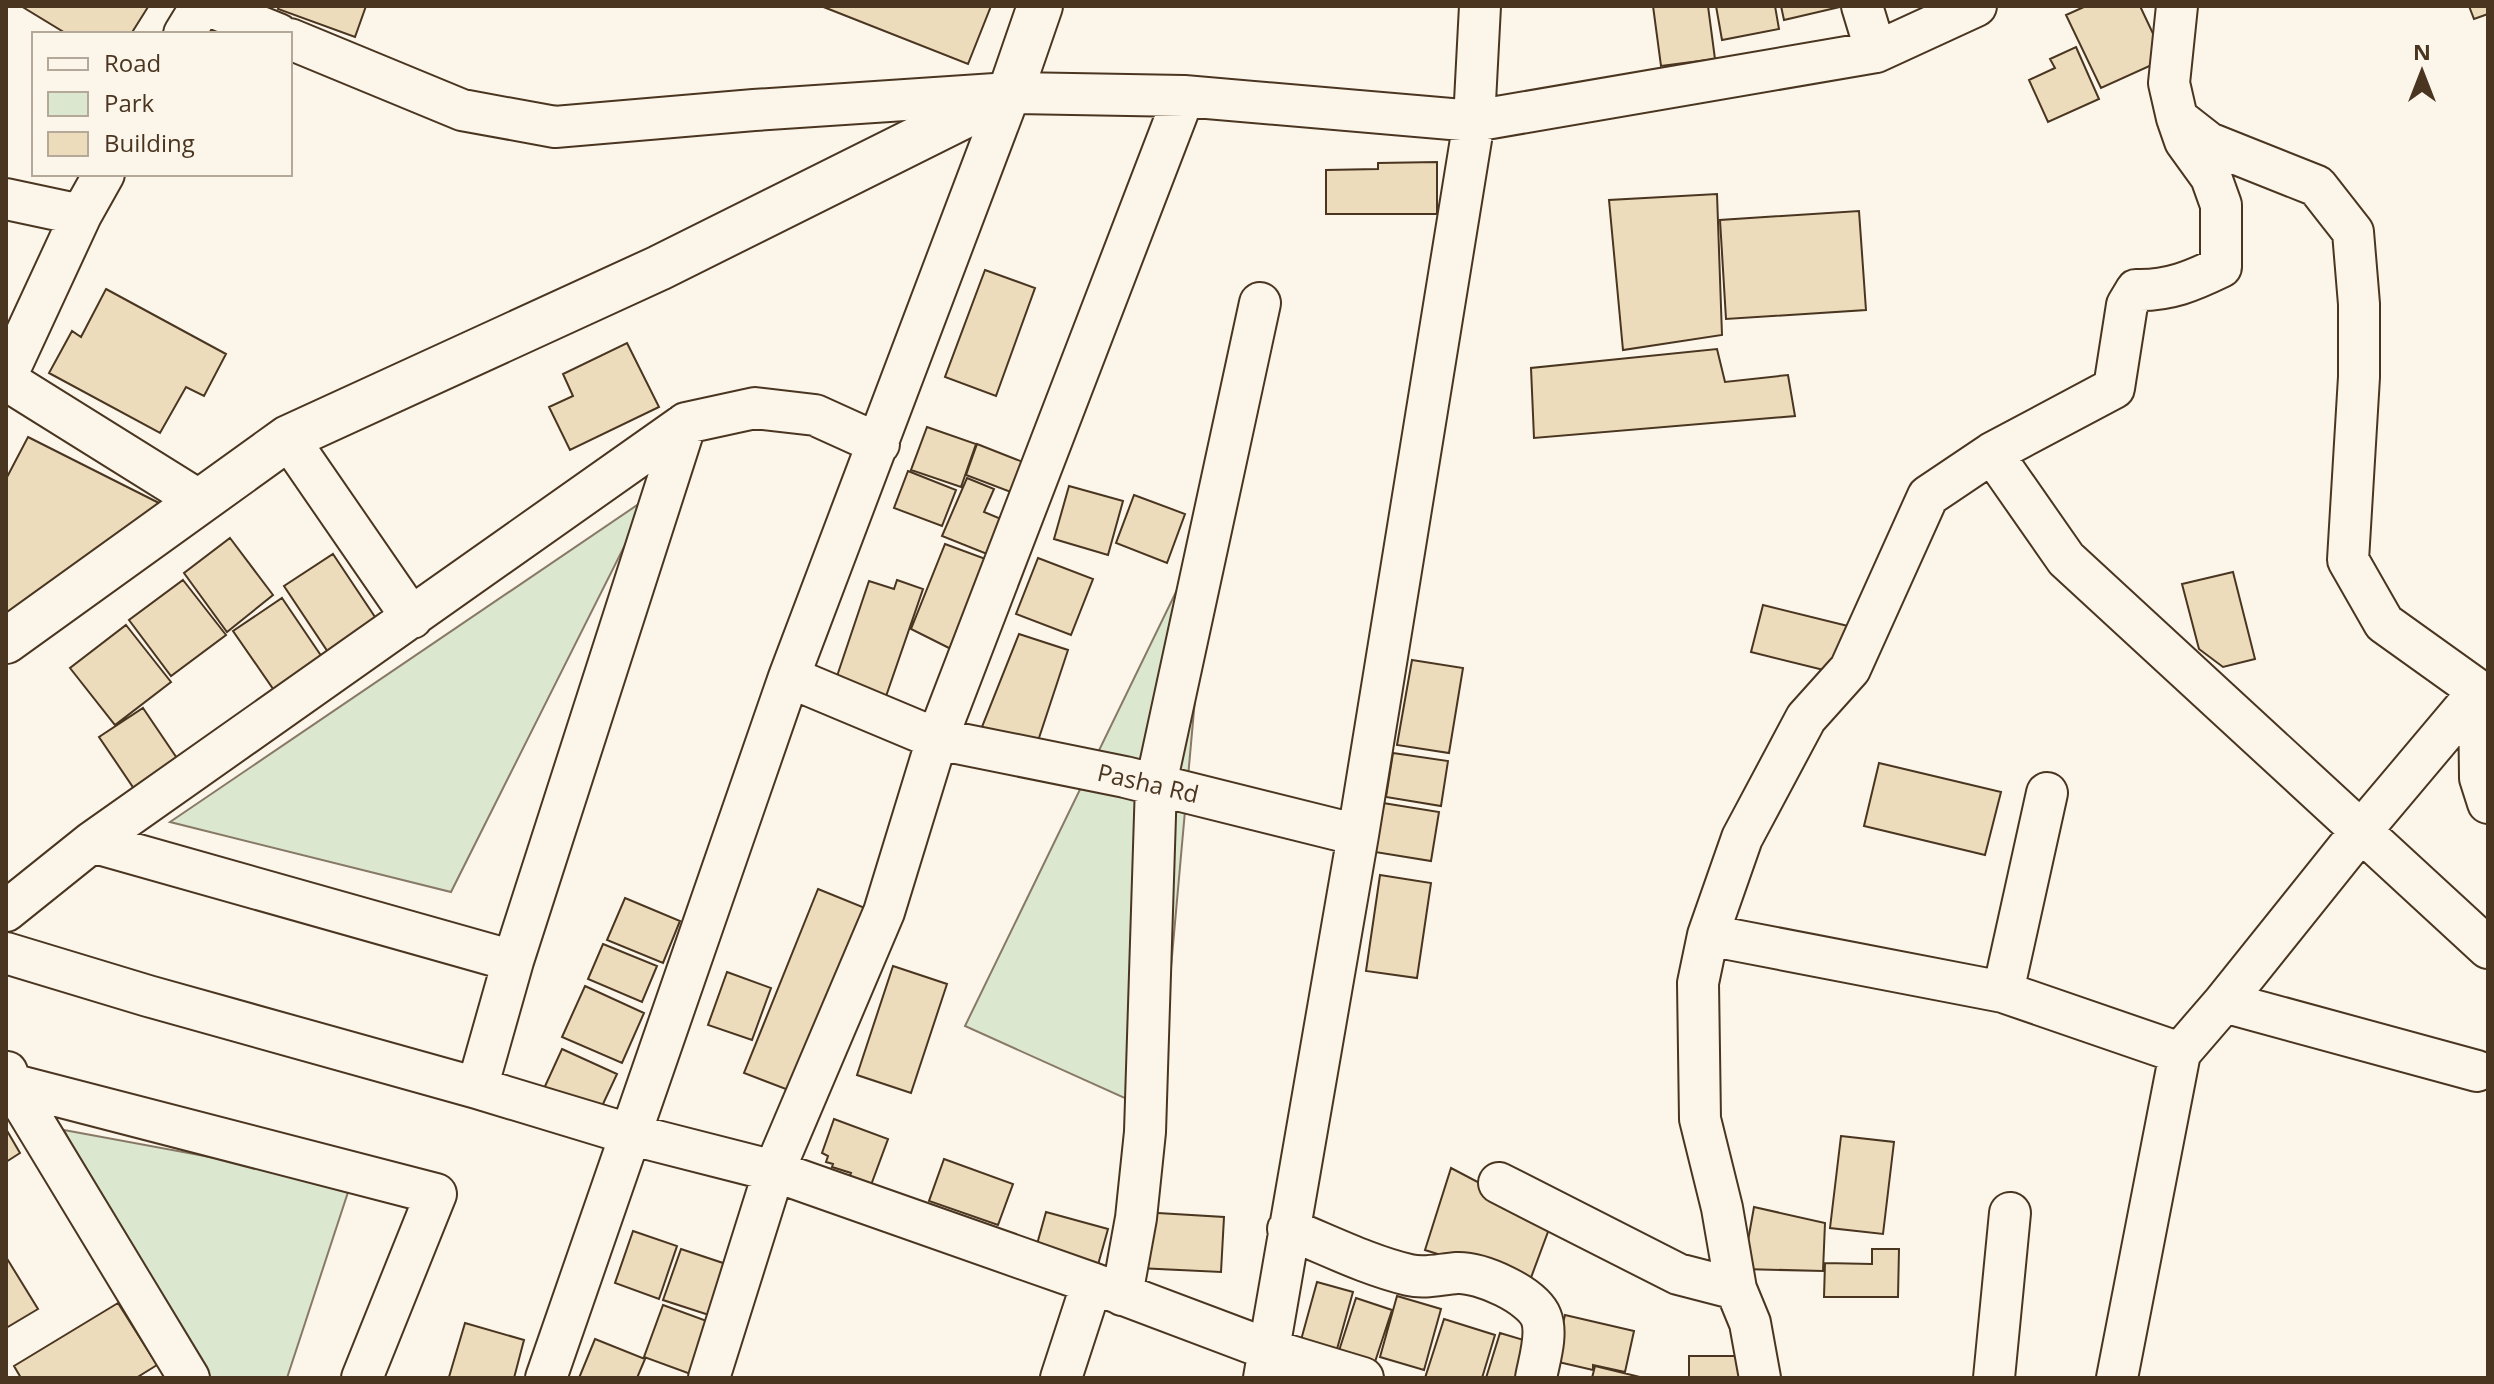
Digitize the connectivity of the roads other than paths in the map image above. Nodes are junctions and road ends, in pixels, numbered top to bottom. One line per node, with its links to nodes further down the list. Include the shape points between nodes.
1 (201, 6): 8 (street)
2 (209, 6): 9 (street)
3 (1040, 6): 12 (street)
4 (1480, 6): 15 (street)
5 (1862, 6): 11 (street)
6 (1976, 6): 11 (street)
7 (2177, 6): 14 (street, via 2169,83)
8 (185, 32)
9 (273, 32)
10 (292, 40): 12 (street, via 462,110 555,127)
11 (1876, 52): 15 (street)
12 (1010, 93): 13 (street); 22 (street, via 659,268); 23 (street)
13 (1184, 96): 15 (street); 30 (street)
14 (2177, 118): 24 (street, via 2221,205 2221,267 2183,285 2136,290 2127,305 2114,388); 29 (street, via 2209,143 2317,186 2353,232 2359,377 2348,560 2384,623)
15 (1474, 121): 35 (street)
16 (103, 176): 18 (street)
17 (6, 199): 18 (street)
18 (81, 215): 20 (street)
19 (1260, 303): 31 (street)
20 (6, 378): 25 (street)
21 (686, 423): 23 (street, via 755,408 815,415); 26 (street); 41 (street)
22 (288, 438): 25 (street); 26 (street)
23 (879, 444): 28 (street)
24 (1992, 453): 34 (street, via 2066,559); 38 (street, via 1928,496 1850,669 1806,718 1742,838)
25 (200, 501): 27 (street)
26 (412, 618): 36 (street)
27 (6, 641)
28 (789, 677): 30 (street, Pasha Rd); 48 (street)
29 (2479, 691): 33 (street, via 2480,778); 34 (street)
30 (937, 739): 31 (street, Pasha Rd); 49 (street, via 884,912)
31 (1156, 784): 35 (street, Pasha Rd); 53 (street, via 1145,1132 1136,1218)
32 (2047, 793): 42 (street)
33 (2488, 803)
34 (2361, 831): 39 (street); 43 (street)
35 (1358, 835): 52 (street)
36 (92, 842): 37 (street); 41 (street)
37 (6, 911)
38 (1708, 935): 42 (street); 54 (street, via 1698,983 1700,1119)
39 (2488, 948)
40 (6, 953): 47 (street)
41 (513, 961): 47 (street)
42 (2003, 992): 44 (street)
43 (2224, 1002): 44 (street); 45 (street)
44 (2180, 1053): 65 (street)
45 (2477, 1071)
46 (9, 1077): 56 (street); 57 (street, via 436,1194)
47 (477, 1088): 48 (street)
48 (629, 1134): 49 (street); 58 (street)
49 (774, 1171): 53 (street); 59 (street)
50 (1499, 1183): 54 (street, via 1678,1274)
51 (2010, 1213): 64 (street)
52 (1288, 1229): 55 (street); 62 (street, via 1412,1276 1484,1277 1526,1299 1541,1317)
53 (1107, 1289): 55 (street); 60 (street)
54 (1736, 1289): 63 (street, via 1750,1323)
55 (1265, 1364): 61 (street)
56 (189, 1378)
57 (362, 1378)
58 (546, 1378)
59 (709, 1378)
60 (1061, 1378)
61 (1363, 1378)
62 (1536, 1378)
63 (1760, 1378)
64 (1994, 1378)
65 (2117, 1378)

